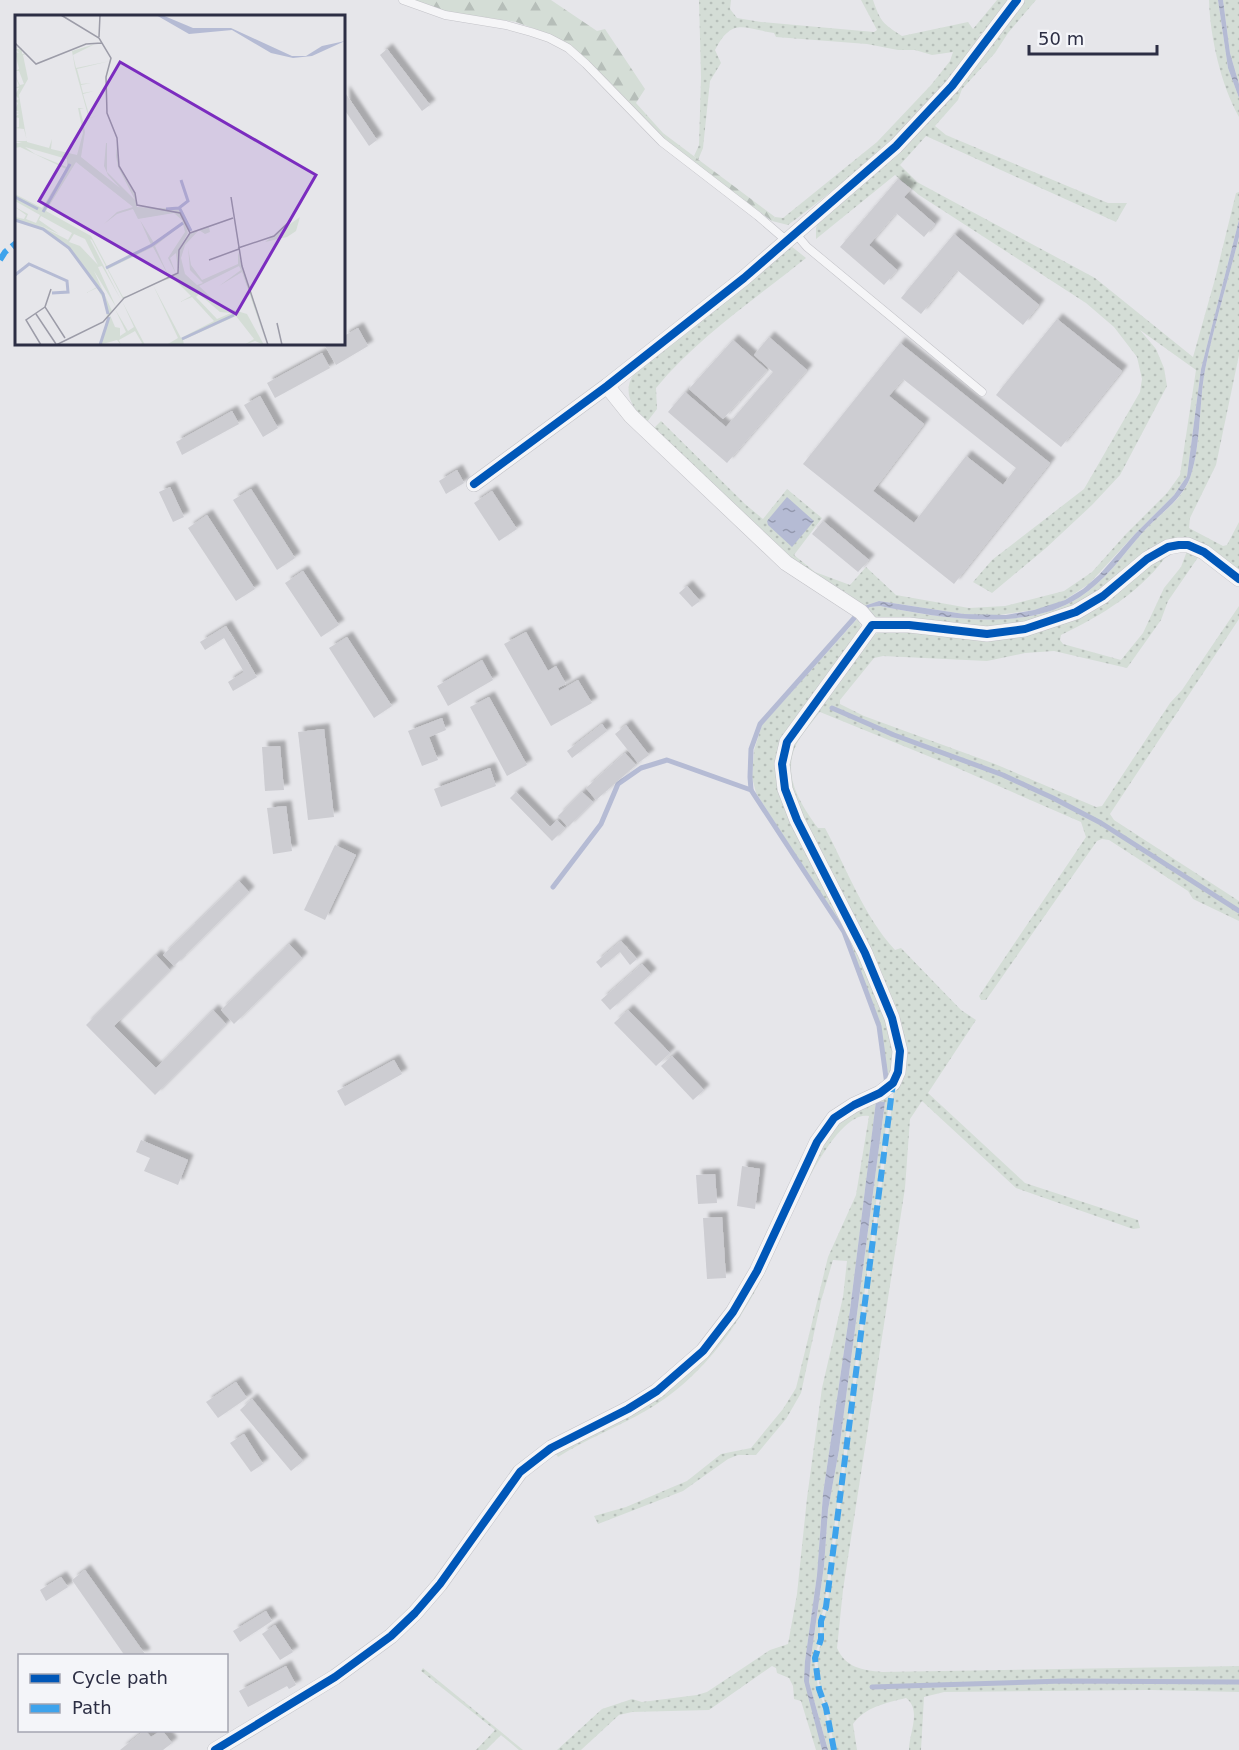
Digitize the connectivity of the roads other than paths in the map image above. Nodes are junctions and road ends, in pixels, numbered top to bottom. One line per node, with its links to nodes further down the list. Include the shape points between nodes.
1 (403, 0): 3 (lane, via 445,15 531,32 568,48 663,142)
2 (1017, 0): 3 (street, via 952,86 920,121)
3 (791, 237): 4 (street); 5 (lane)
4 (607, 386): 6 (street); 8 (street, via 632,416 786,563 861,612)
5 (982, 392)
6 (474, 484)
7 (1239, 579): 8 (street, via 1204,552 1179,545 1147,559 1103,596 1076,612 1025,629 987,634)
8 (872, 625): 9 (street, via 787,742 782,764 785,789 797,820 865,953 892,1018 900,1051 893,1083 834,1118 817,1142 757,1270 733,1312 703,1351 657,1391 551,1448 520,1472 440,1584 391,1636 335,1677)
9 (215, 1750)

